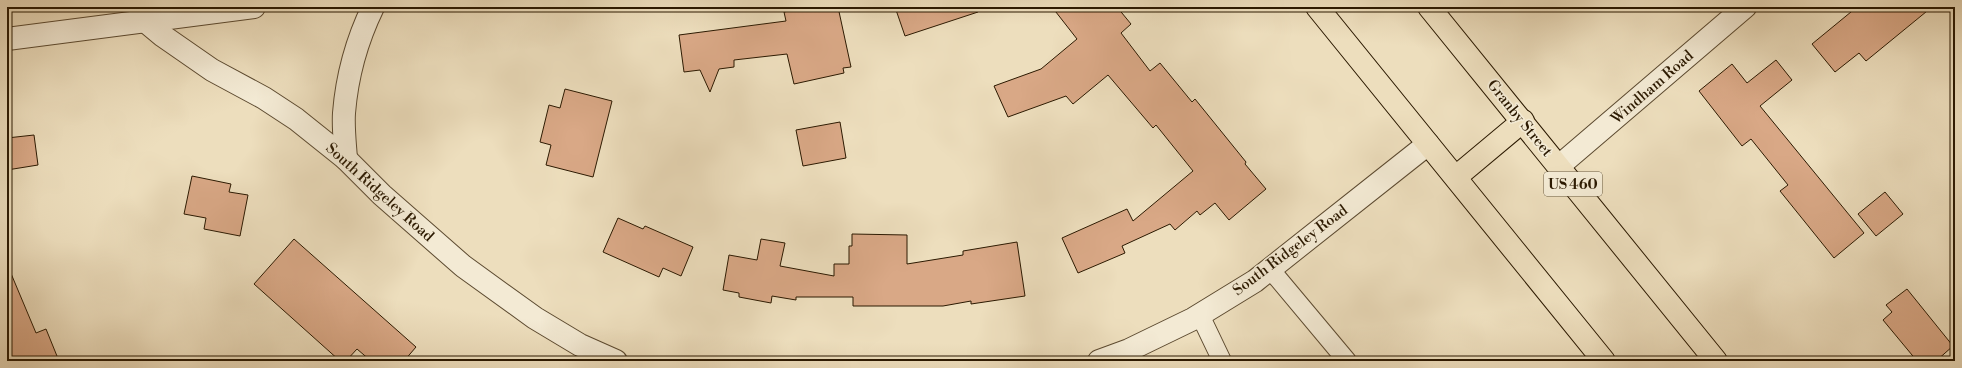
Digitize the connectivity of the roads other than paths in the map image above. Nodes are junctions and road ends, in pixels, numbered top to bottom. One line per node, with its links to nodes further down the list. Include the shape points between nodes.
1 (254, 7): 6 (street)
2 (373, 7): 10 (street, via 350,70 344,114)
3 (1317, 7): 9 (main road)
4 (1429, 7): 8 (main road, Granby Street / US 460)
5 (1745, 7): 11 (street, Windham Road)
6 (145, 20): 7 (street); 10 (street, South Ridgeley Road, via 163,36 212,70 264,98 296,119)
7 (7, 39)
8 (1523, 121): 11 (main road, Granby Street / US 460); 12 (main road)
9 (1428, 144): 12 (main road); 13 (street, South Ridgeley Road)
10 (346, 159): 15 (street, South Ridgeley Road, via 382,195 463,266 535,318 580,345)
11 (1559, 166): 20 (main road, Granby Street / US 460)
12 (1456, 178): 19 (main road)
13 (1270, 268): 14 (street, South Ridgeley Road, via 1255,281); 18 (lane)
14 (1200, 315): 16 (street, South Ridgeley Road, via 1128,350); 17 (lane)
15 (616, 361)
16 (1099, 361)
17 (1222, 361)
18 (1346, 361)
19 (1604, 361)
20 (1716, 361)

